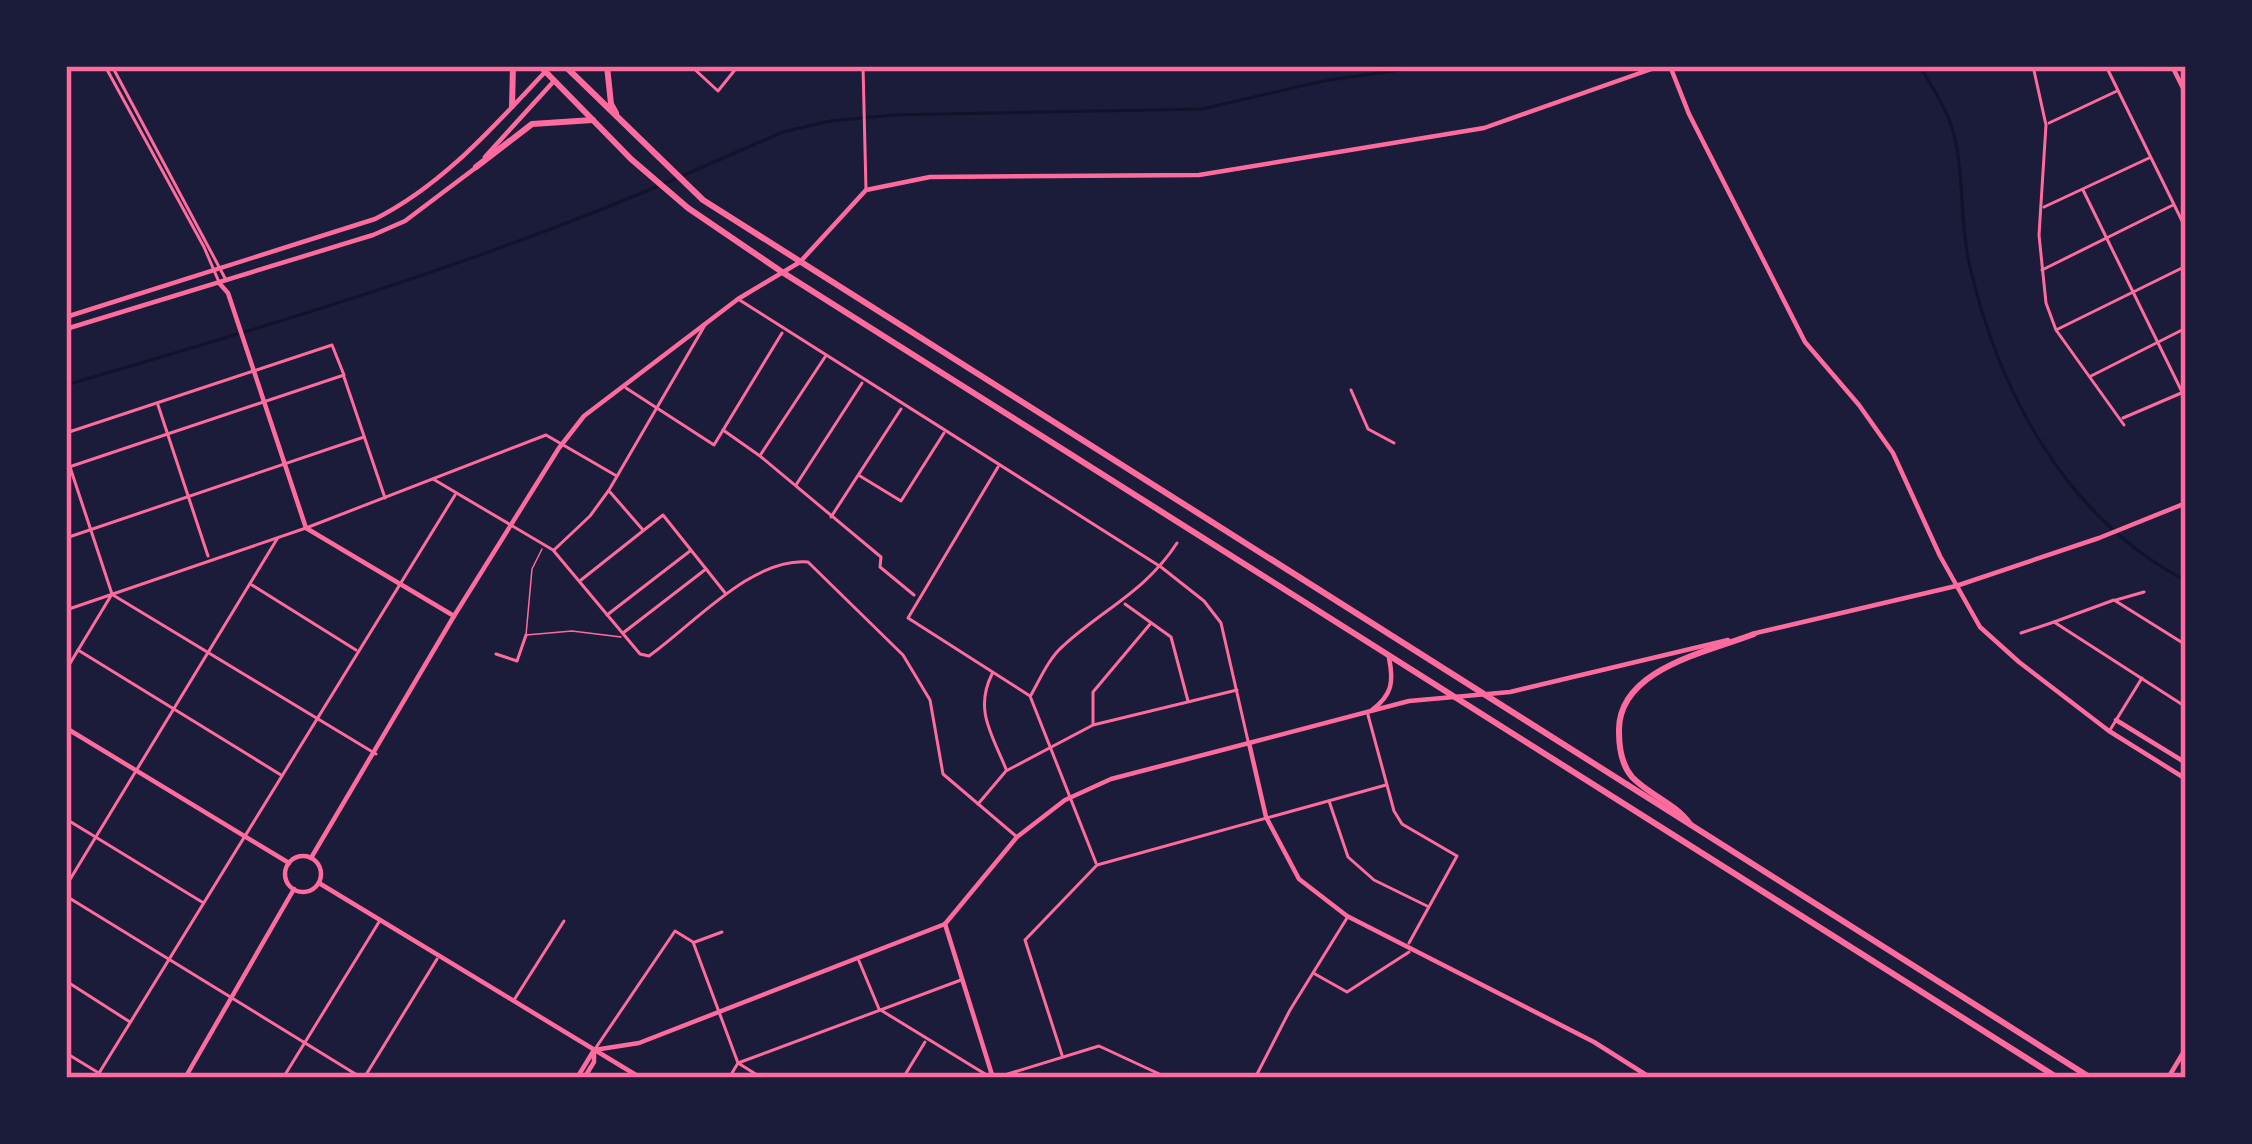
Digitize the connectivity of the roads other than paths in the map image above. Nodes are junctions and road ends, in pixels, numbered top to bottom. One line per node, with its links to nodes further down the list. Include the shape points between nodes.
1 (109, 66): 32 (street)
2 (513, 66): 17 (main road)
3 (607, 66): 19 (main road)
4 (691, 66): 5 (street, via 718,91)
5 (738, 66)
6 (1660, 66): 23 (street, via 1484,128 1199,175 930,177)
7 (1670, 66): 97 (street, via 1805,342 1893,453)
8 (2106, 66): 15 (street)
9 (2172, 66): 16 (street)
10 (568, 67): 14 (main road); 19 (main road)
11 (863, 67): 23 (street)
12 (2034, 67): 20 (street)
13 (546, 68): 14 (main road); 17 (street)
14 (554, 81): 18 (main road); 22 (street)
15 (2118, 90): 20 (street); 21 (street)
16 (2186, 94)
17 (512, 106): 32 (street, via 404,205)
18 (593, 120): 22 (main road, via 532,124); 33 (main road, via 688,208)
19 (621, 122): 29 (main road, via 703,200)
20 (2046, 125): 26 (street)
21 (2151, 157): 24 (street); 25 (street)
22 (476, 167): 34 (street, via 405,221)
23 (866, 190): 29 (street)
24 (2083, 190): 26 (street); 28 (street)
25 (2174, 205): 27 (street); 28 (street)
26 (2041, 209): 31 (street)
27 (2186, 229)
28 (2107, 238): 31 (street); 35 (street)
29 (800, 262): 33 (street); 123 (main road)
30 (2186, 266): 35 (street)
31 (2042, 269): 41 (street)
32 (217, 270): 34 (street); 37 (street)
33 (782, 272): 36 (street); 116 (main road)
34 (223, 283): 40 (street); 45 (street)
35 (2133, 292): 41 (street); 43 (street)
36 (739, 299): 38 (street); 42 (street)
37 (66, 317)
38 (705, 324): 49 (street); 56 (street)
39 (2186, 328): 43 (street)
40 (66, 329)
41 (2056, 330): 47 (street)
42 (783, 331): 44 (street); 59 (street)
43 (2158, 342): 47 (street); 51 (street)
44 (825, 357): 48 (street); 67 (street)
45 (253, 372): 46 (street, via 332,346); 53 (street); 54 (street)
46 (344, 375): 53 (street); 63 (street)
47 (2089, 377): 57 (street)
48 (863, 382): 55 (street); 74 (street)
49 (622, 386): 56 (street); 64 (street)
50 (1351, 390): 65 (street, via 1368,428)
51 (2184, 392): 52 (street); 57 (street)
52 (2186, 400)
53 (263, 403): 61 (street); 68 (street)
54 (158, 404): 60 (street); 61 (street)
55 (902, 406): 62 (street); 72 (street)
56 (657, 410): 59 (street, via 714,445); 71 (street)
57 (2121, 418): 58 (street)
58 (2124, 425)
59 (723, 430): 67 (street)
60 (66, 433)
61 (168, 433): 70 (street); 77 (street)
62 (944, 433): 69 (street); 72 (street, via 901,501)
63 (364, 437): 68 (street); 78 (street)
64 (563, 443): 71 (street); 73 (street, via 546,435); 81 (street)
65 (1394, 443)
66 (66, 455): 70 (street)
67 (760, 456): 74 (street)
68 (284, 466): 77 (street); 82 (street)
69 (998, 466): 92 (street); 101 (street)
70 (68, 468): 83 (street)
71 (615, 475): 75 (street)
72 (859, 475): 80 (street)
73 (433, 479): 76 (street); 78 (street)
74 (795, 487): 80 (street)
75 (609, 490): 84 (street); 89 (street)
76 (456, 493): 81 (street); 96 (street)
77 (188, 496): 83 (street); 91 (street)
78 (386, 498): 82 (street)
79 (2186, 502): 97 (street)
80 (830, 518): 101 (street)
81 (513, 525): 88 (street); 106 (street)
82 (306, 528): 85 (street); 96 (street)
83 (91, 530): 86 (street); 99 (street)
84 (643, 531): 90 (street, via 663,515); 94 (street)
85 (278, 537): 91 (street); 95 (street)
86 (66, 538)
87 (1177, 543): 92 (street)
88 (544, 545): 89 (street); 111 (lane, via 532,569)
89 (553, 550): 94 (street)
90 (692, 550): 93 (street); 105 (street)
91 (209, 559): 99 (street)
92 (1161, 567): 103 (street); 122 (street, via 1221,623)
93 (706, 568): 100 (street); 112 (street)
94 (580, 581): 105 (street)
95 (250, 584): 115 (street); 117 (street)
96 (398, 585): 106 (street); 115 (street)
97 (1956, 586): 110 (street); 134 (street, via 1980,627)
98 (2144, 592): 102 (street)
99 (112, 594): 104 (street); 114 (street); 117 (street)
100 (728, 596): 112 (street, via 649,656); 146 (street, via 764,568 808,562 903,655 930,700 943,774)
101 (917, 597): 120 (street, via 908,619)
102 (2114, 600): 107 (street); 113 (street)
103 (1123, 602): 108 (street); 124 (street, via 1061,647)
104 (66, 610)
105 (607, 615): 112 (street)
106 (454, 616): 137 (street)
107 (2054, 622): 109 (street); 121 (street)
108 (1150, 623): 126 (street, via 1171,637); 132 (street, via 1093,692)
109 (2021, 633)
110 (1754, 634): 123 (street); 149 (main road, via 1652,676 1623,705 1622,762)
111 (526, 635): 112 (lane); 118 (street, via 518,661)
112 (623, 636)
113 (2186, 645)
114 (78, 650): 119 (street); 128 (street)
115 (358, 651): 130 (street)
116 (1388, 652): 125 (main road); 129 (street, via 1392,688)
117 (209, 654): 128 (street); 130 (street)
118 (496, 654)
119 (66, 670)
120 (992, 674): 124 (street); 139 (street, via 983,712)
121 (2142, 678): 127 (street); 131 (street)
122 (1237, 690): 126 (street); 135 (street)
123 (1485, 696): 125 (street); 149 (main road)
124 (1030, 697): 136 (street)
125 (1459, 698): 129 (street); 201 (main road)
126 (1188, 702): 132 (street)
127 (2186, 707)
128 (175, 710): 140 (street); 141 (street)
129 (1368, 713): 135 (street); 143 (street)
130 (317, 718): 137 (street); 141 (street)
131 (2116, 720): 134 (street); 138 (street)
132 (1093, 725): 136 (street)
133 (66, 728): 140 (street)
134 (2109, 731): 142 (street)
135 (1249, 743): 144 (street, via 1111,779); 147 (street)
136 (1048, 746): 139 (street); 144 (street)
137 (376, 754): 153 (street)
138 (2186, 763)
139 (1006, 771): 146 (street)
140 (137, 772): 150 (street); 152 (street)
141 (281, 775): 150 (street)
142 (2186, 779)
143 (1386, 784): 145 (street); 161 (street, via 1402,824 1457,856)
144 (1069, 799): 151 (street); 155 (street)
145 (1329, 800): 147 (street); 161 (street, via 1348,857)
146 (977, 806): 151 (street)
147 (1266, 818): 155 (street); 162 (street, via 1299,879)
148 (66, 819): 152 (street)
149 (1692, 827): 202 (main road)
150 (244, 837): 154 (street); 160 (street)
151 (1017, 837): 165 (street)
152 (97, 838): 157 (street); 160 (street)
153 (311, 858): 154 (street); 156 (street)
154 (290, 863): 158 (street, via 286,877)
155 (1096, 865): 185 (street, via 1025,940)
156 (319, 884): 158 (street); 163 (street)
157 (66, 886)
158 (294, 889): 175 (street)
159 (66, 896): 171 (street)
160 (203, 902): 171 (street)
161 (1429, 907): 168 (street)
162 (1347, 916): 168 (street); 172 (street)
163 (380, 920): 169 (street); 180 (street)
164 (564, 922): 176 (street)
165 (945, 924): 170 (street); 173 (street)
166 (722, 932): 167 (street)
167 (693, 942): 178 (street); 183 (street, via 674,931)
168 (1410, 947): 172 (street, via 1347,992); 200 (street)
169 (438, 957): 176 (street); 191 (street)
170 (858, 958): 177 (street); 178 (street)
171 (170, 960): 175 (street); 179 (street)
172 (1313, 973): 199 (street)
173 (962, 980): 177 (street); 197 (street)
174 (66, 981): 179 (street)
175 (233, 996): 180 (street); 189 (street)
176 (513, 1002): 183 (street)
177 (879, 1009): 181 (street); 186 (street)
178 (718, 1012): 183 (street, via 639,1043); 186 (street)
179 (131, 1022): 187 (street)
180 (305, 1041): 190 (street); 191 (street)
181 (926, 1041): 196 (street); 197 (street)
182 (2186, 1048): 203 (street)
183 (594, 1050): 192 (street); 193 (street)
184 (66, 1053): 187 (street)
185 (1062, 1055): 197 (street); 198 (street, via 1099,1046)
186 (738, 1063): 194 (street); 195 (street)
187 (98, 1075): 188 (street)
188 (107, 1078)
189 (185, 1078)
190 (283, 1078)
191 (363, 1078)
192 (581, 1078)
193 (641, 1078)
194 (729, 1078)
195 (762, 1078)
196 (903, 1078)
197 (993, 1078)
198 (1168, 1078)
199 (1255, 1078)
200 (1652, 1078)
201 (2058, 1078)
202 (2092, 1078)
203 (2168, 1078)

